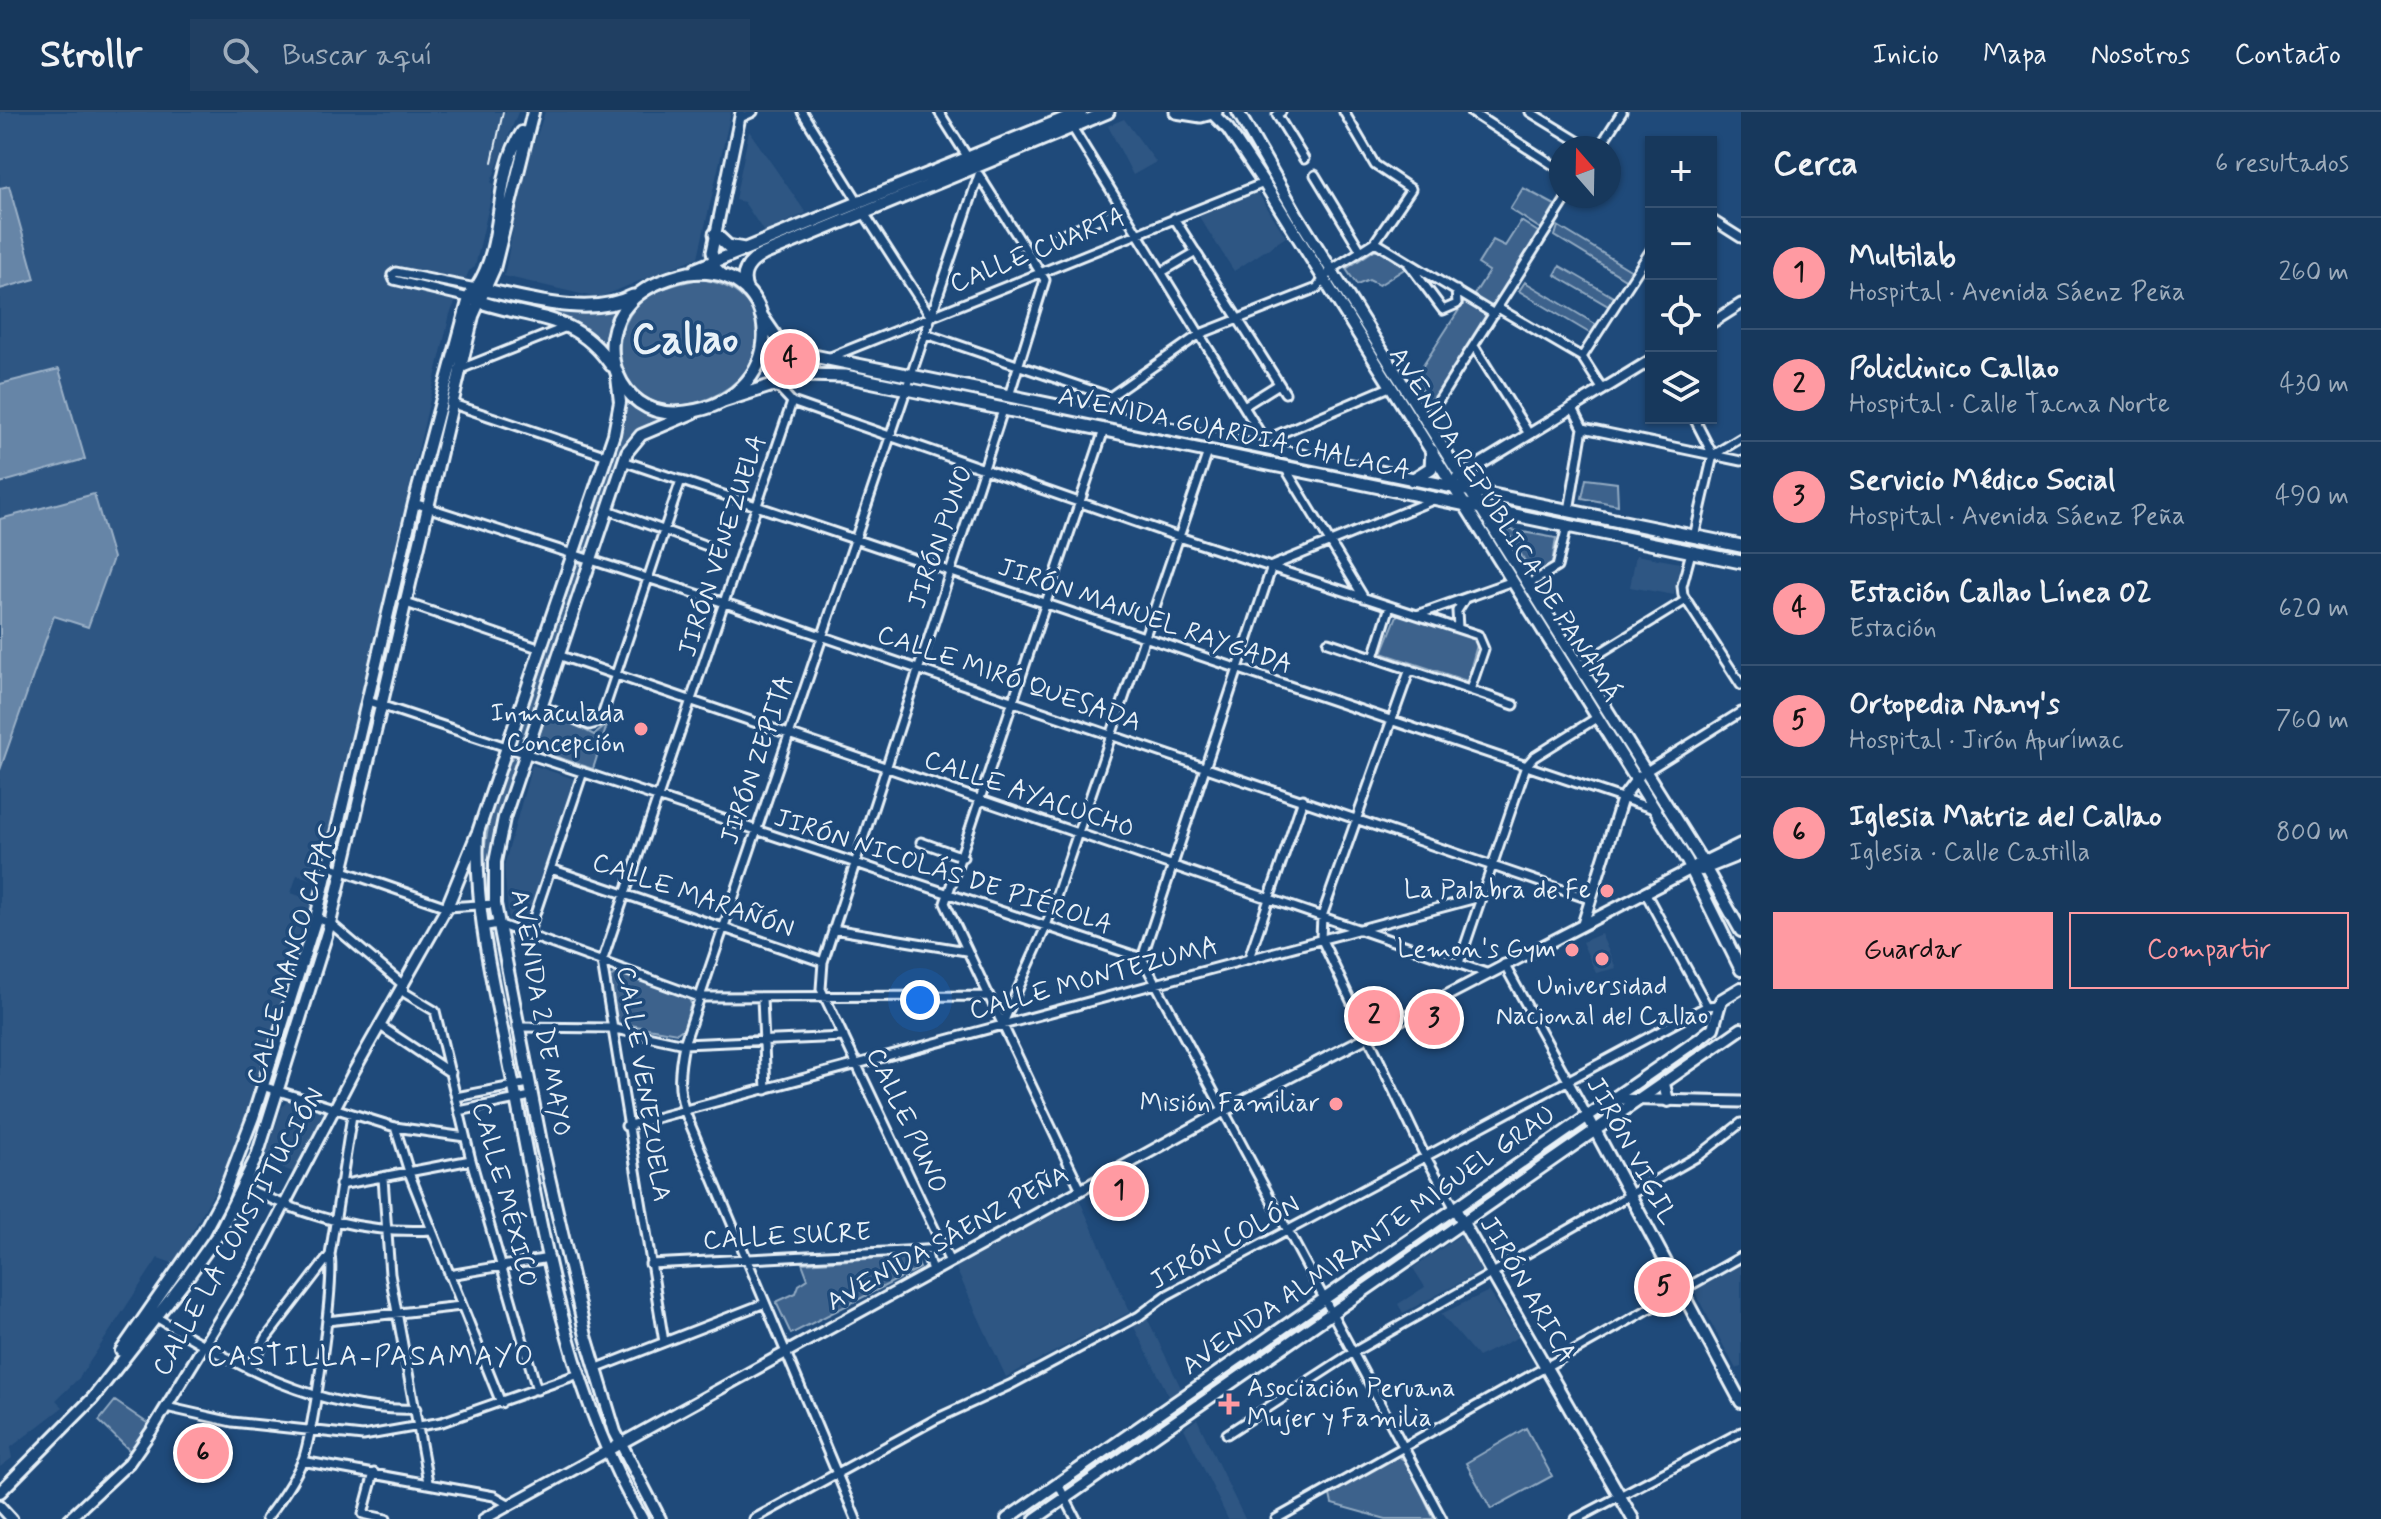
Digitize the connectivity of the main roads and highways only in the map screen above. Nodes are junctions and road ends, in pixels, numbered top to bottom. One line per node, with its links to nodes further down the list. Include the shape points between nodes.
1 (1081, 112): 7 (main road)
2 (1108, 112): 7 (main road)
3 (1176, 112): 5 (main road)
4 (1238, 112): 12 (main road, AVENIDA REPÚBLICA DE PANAMÁ)
5 (1214, 113): 12 (main road, AVENIDA REPÚBLICA DE PANAMÁ)
6 (530, 118): 14 (main road, via 494,269)
7 (1066, 119): 8 (main road, via 974,167)
8 (862, 208): 10 (main road); 15 (main road, via 751,262 743,280)
9 (715, 234): 10 (main road, via 728,246)
10 (744, 250): 11 (main road)
11 (688, 273): 13 (main road); 15 (main road, via 725,277)
12 (1328, 275): 24 (main road, AVENIDA REPÚBLICA DE PANAMÁ); 27 (main road, AVENIDA REPÚBLICA DE PANAMÁ, via 1425,422)
13 (641, 292): 14 (main road, via 614,304 589,306); 17 (main road, via 626,305 614,330)
14 (477, 294): 17 (main road, via 570,325); 57 (main road, CALLE MANCO CAPAC, via 448,374 414,503 316,918 222,1198); 57 (main road, CALLE MANCO CAPAC, via 330,923 244,1187 214,1241)
15 (751, 299): 16 (main road)
16 (761, 315): 18 (main road, via 766,344 758,369); 19 (main road, AVENIDA GUARDIA CHALACA, via 790,350)
17 (615, 372): 20 (main road, via 627,392 650,408 669,413); 37 (main road, AVENIDA 2 DE MAYO, via 620,402 607,456)
18 (720, 402): 20 (main road); 21 (main road, AVENIDA GUARDIA CHALACA, via 821,373)
19 (1056, 405): 21 (main road); 22 (main road, AVENIDA GUARDIA CHALACA)
20 (706, 408): 53 (main road, AVENIDA 2 DE MAYO, via 641,435 630,445 496,847 498,924)
21 (1053, 420): 23 (main road, AVENIDA GUARDIA CHALACA)
22 (1181, 431): 23 (main road); 25 (main road, AVENIDA GUARDIA CHALACA)
23 (1177, 446): 25 (main road, AVENIDA GUARDIA CHALACA)
24 (1432, 451): 26 (main road, via 1426,475); 27 (main road, AVENIDA REPÚBLICA DE PANAMÁ)
25 (1358, 476): 26 (main road, AVENIDA GUARDIA CHALACA); 29 (main road, AVENIDA GUARDIA CHALACA)
26 (1411, 480): 27 (main road, AVENIDA GUARDIA CHALACA)
27 (1456, 483): 28 (main road, AVENIDA GUARDIA CHALACA); 29 (main road, AVENIDA REPÚBLICA DE PANAMÁ)
28 (1470, 492): 30 (main road, AVENIDA REPÚBLICA DE PANAMÁ); 31 (main road, AVENIDA GUARDIA CHALACA)
29 (1465, 505): 30 (main road, AVENIDA GUARDIA CHALACA); 35 (main road, AVENIDA REPÚBLICA DE PANAMÁ)
30 (1480, 508): 32 (main road, AVENIDA GUARDIA CHALACA); 35 (main road, AVENIDA REPÚBLICA DE PANAMÁ)
31 (1633, 524): 32 (main road); 33 (main road, AVENIDA GUARDIA CHALACA)
32 (1629, 540): 34 (main road, AVENIDA GUARDIA CHALACA)
33 (1741, 546)
34 (1741, 562)
35 (1521, 581): 36 (main road, AVENIDA REPÚBLICA DE PANAMÁ, via 1579,666); 36 (main road, AVENIDA REPÚBLICA DE PANAMÁ, via 1598,717)
36 (1640, 775): 39 (main road, AVENIDA REPÚBLICA DE PANAMÁ); 40 (main road, AVENIDA REPÚBLICA DE PANAMÁ)
37 (478, 832): 41 (main road); 54 (main road, AVENIDA 2 DE MAYO, via 478,907)
38 (1741, 848): 39 (main road)
39 (1705, 866): 40 (main road); 42 (main road, AVENIDA REPÚBLICA DE PANAMÁ)
40 (1691, 869): 43 (main road, AVENIDA REPÚBLICA DE PANAMÁ)
41 (447, 907)
42 (1741, 931)
43 (1741, 970)
44 (1741, 988): 45 (main road, via 1713,1005)
45 (1716, 1017): 46 (main road, via 1725,1029); 47 (main road, AVENIDA ALMIRANTE MIGUEL GRAU, via 1707,1033)
46 (1740, 1031): 48 (main road, AVENIDA ALMIRANTE MIGUEL GRAU)
47 (1667, 1061): 48 (main road, via 1669,1070); 51 (main road, AVENIDA ALMIRANTE MIGUEL GRAU)
48 (1678, 1074): 49 (main road, AVENIDA ALMIRANTE MIGUEL GRAU)
49 (1664, 1084): 50 (main road); 52 (main road, AVENIDA ALMIRANTE MIGUEL GRAU)
50 (1668, 1101)
51 (1588, 1117): 52 (main road, JIRÓN VIGIL); 55 (main road, AVENIDA ALMIRANTE MIGUEL GRAU)
52 (1596, 1130): 56 (main road, AVENIDA ALMIRANTE MIGUEL GRAU); 59 (main road, JIRÓN VIGIL)
53 (540, 1135): 54 (main road); 64 (main road, AVENIDA 2 DE MAYO, via 595,1369 619,1445)
54 (524, 1138): 63 (main road, AVENIDA 2 DE MAYO, via 579,1374 606,1452)
55 (1454, 1207): 56 (main road, JIRÓN ARICA); 58 (main road, AVENIDA ALMIRANTE MIGUEL GRAU)
56 (1463, 1222): 60 (main road, AVENIDA ALMIRANTE MIGUEL GRAU); 67 (main road, JIRÓN ARICA)
57 (168, 1293): 61 (main road, CALLE MANCO CAPAC, via 100,1381); 62 (main road, CALLE MANCO CAPAC, via 156,1317 93,1398)
58 (1177, 1400): 60 (main road); 65 (main road, AVENIDA ALMIRANTE MIGUEL GRAU)
59 (1741, 1402)
60 (1185, 1416): 66 (main road, AVENIDA ALMIRANTE MIGUEL GRAU)
61 (0, 1485)
62 (0, 1492)
63 (642, 1519)
64 (660, 1519)
65 (1007, 1519)
66 (1035, 1519)
67 (1633, 1519)

